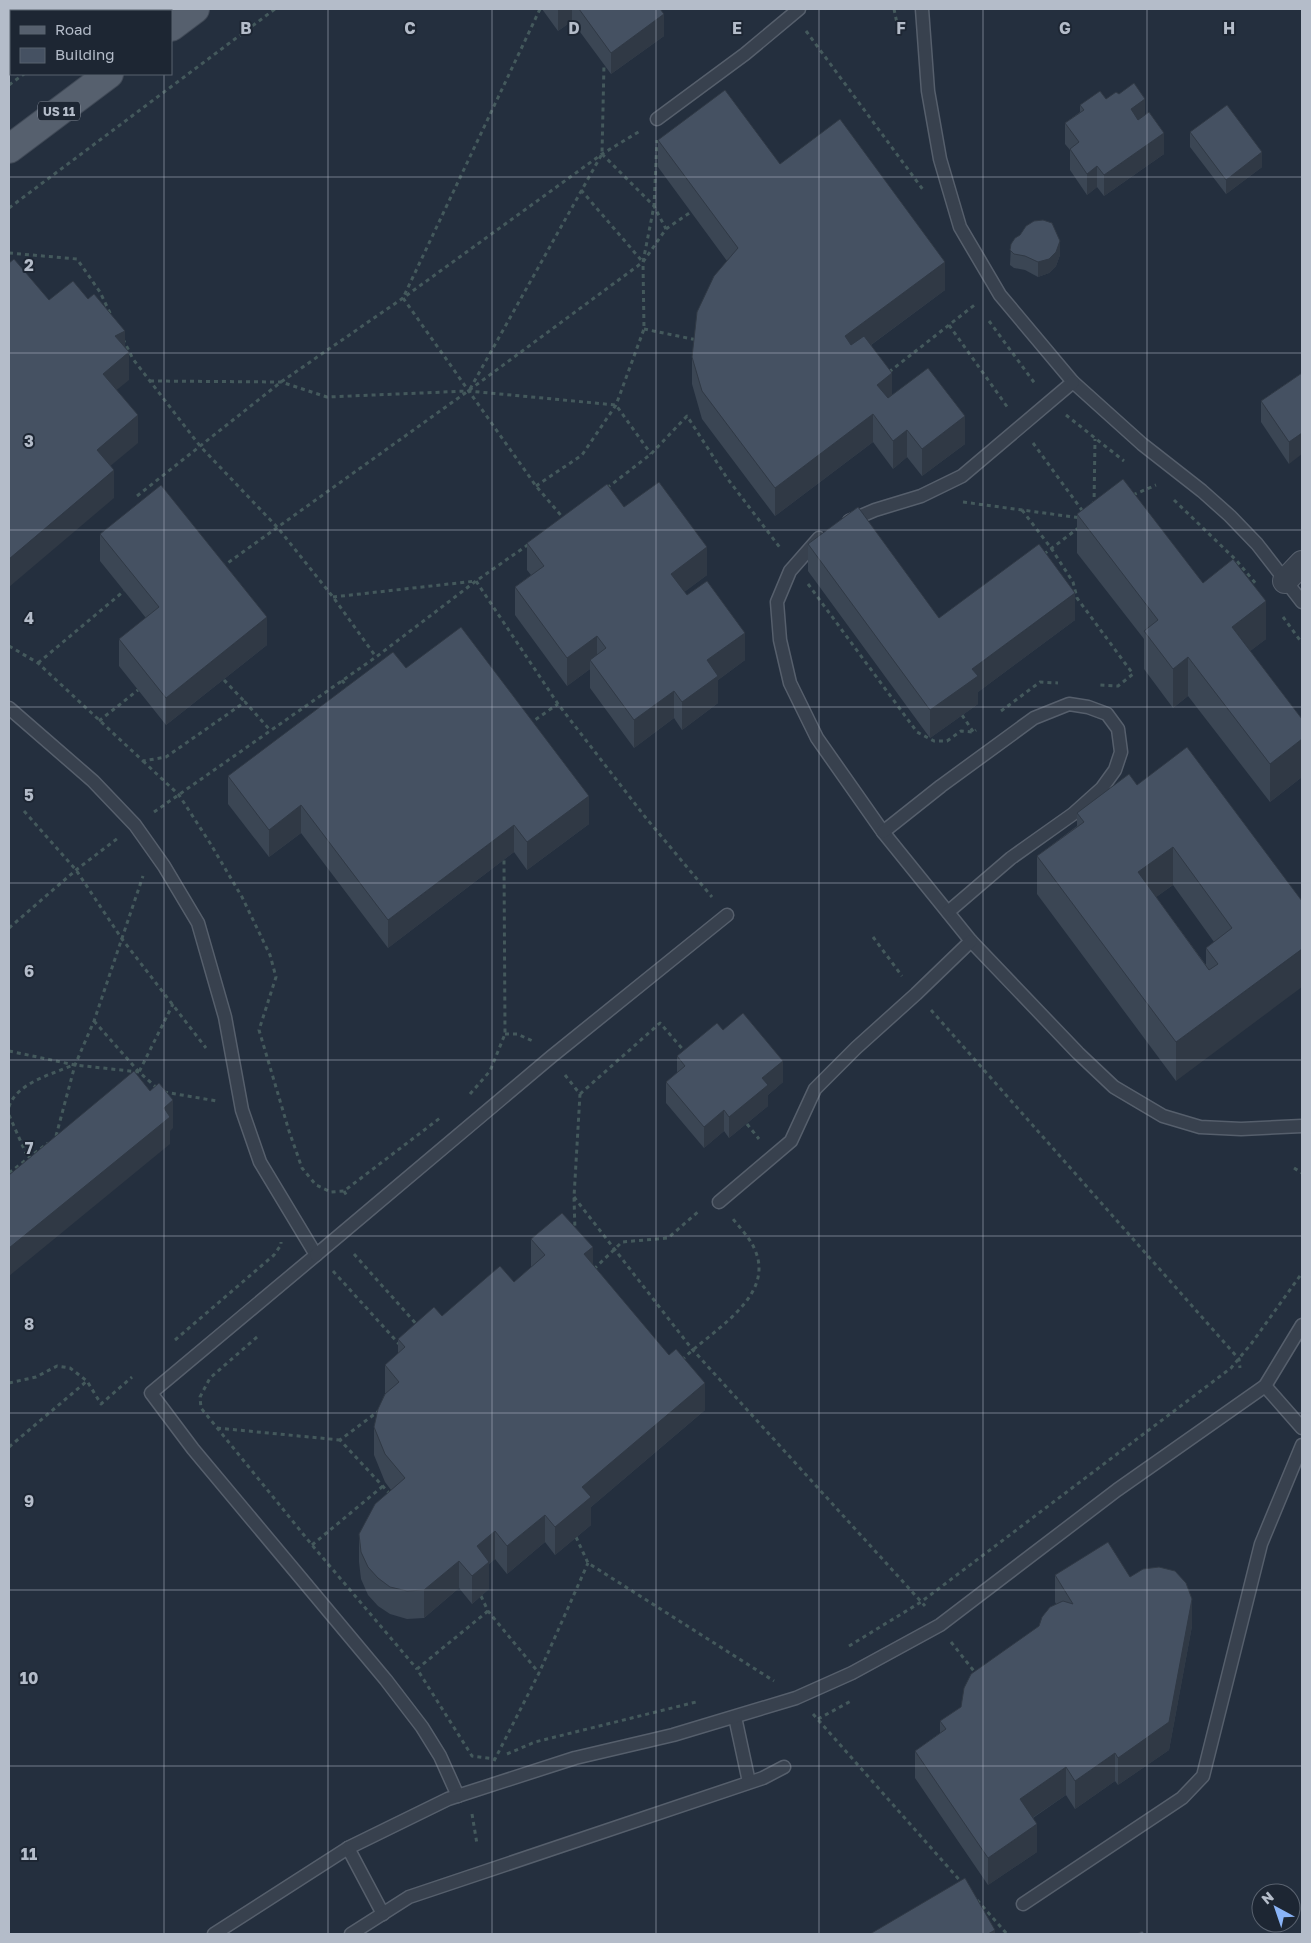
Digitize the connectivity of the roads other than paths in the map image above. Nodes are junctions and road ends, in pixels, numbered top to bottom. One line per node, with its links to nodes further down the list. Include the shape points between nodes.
1 (195, 9): 4 (main road)
2 (922, 9): 8 (lane, via 928,91 940,159 960,227 1000,295)
3 (796, 11): 6 (lane)
4 (172, 26)
5 (108, 75): 7 (main road, US 11)
6 (658, 120)
7 (9, 149)
8 (1073, 382): 10 (lane, via 1230,516); 13 (lane, via 962,476 921,496 875,510 830,529 790,571 777,602 780,640 790,683 817,738)
9 (1302, 563): 10 (street)
10 (1286, 581): 11 (lane)
11 (1302, 602)
12 (9, 708): 19 (lane, via 93,781 135,826 164,866 198,923 225,1017 242,1110 260,1162)
13 (883, 832): 14 (lane); 14 (lane, via 1034,718 1069,704 1107,714 1118,729 1121,752 1115,770 1102,788 1011,858)
14 (948, 912): 16 (lane)
15 (727, 915): 19 (lane, via 551,1056)
16 (970, 941): 17 (lane, via 1114,1087 1163,1116 1200,1127); 18 (lane, via 815,1089 791,1141)
17 (1302, 1126)
18 (719, 1202)
19 (316, 1255): 27 (lane, via 152,1393 200,1456 392,1688 440,1756)
20 (1302, 1325): 21 (lane)
21 (1265, 1386): 22 (lane); 24 (lane, via 1116,1490 940,1625 852,1673 796,1698)
22 (1302, 1428)
23 (1302, 1444): 29 (lane, via 1261,1544 1203,1776 1182,1798)
24 (735, 1717): 26 (lane); 27 (lane, via 575,1758)
25 (784, 1767): 26 (lane)
26 (749, 1782): 30 (lane, via 410,1897)
27 (458, 1796): 28 (lane)
28 (348, 1848): 30 (lane); 31 (lane)
29 (1023, 1904)
30 (382, 1914): 32 (lane)
31 (214, 1934)
32 (351, 1934)

